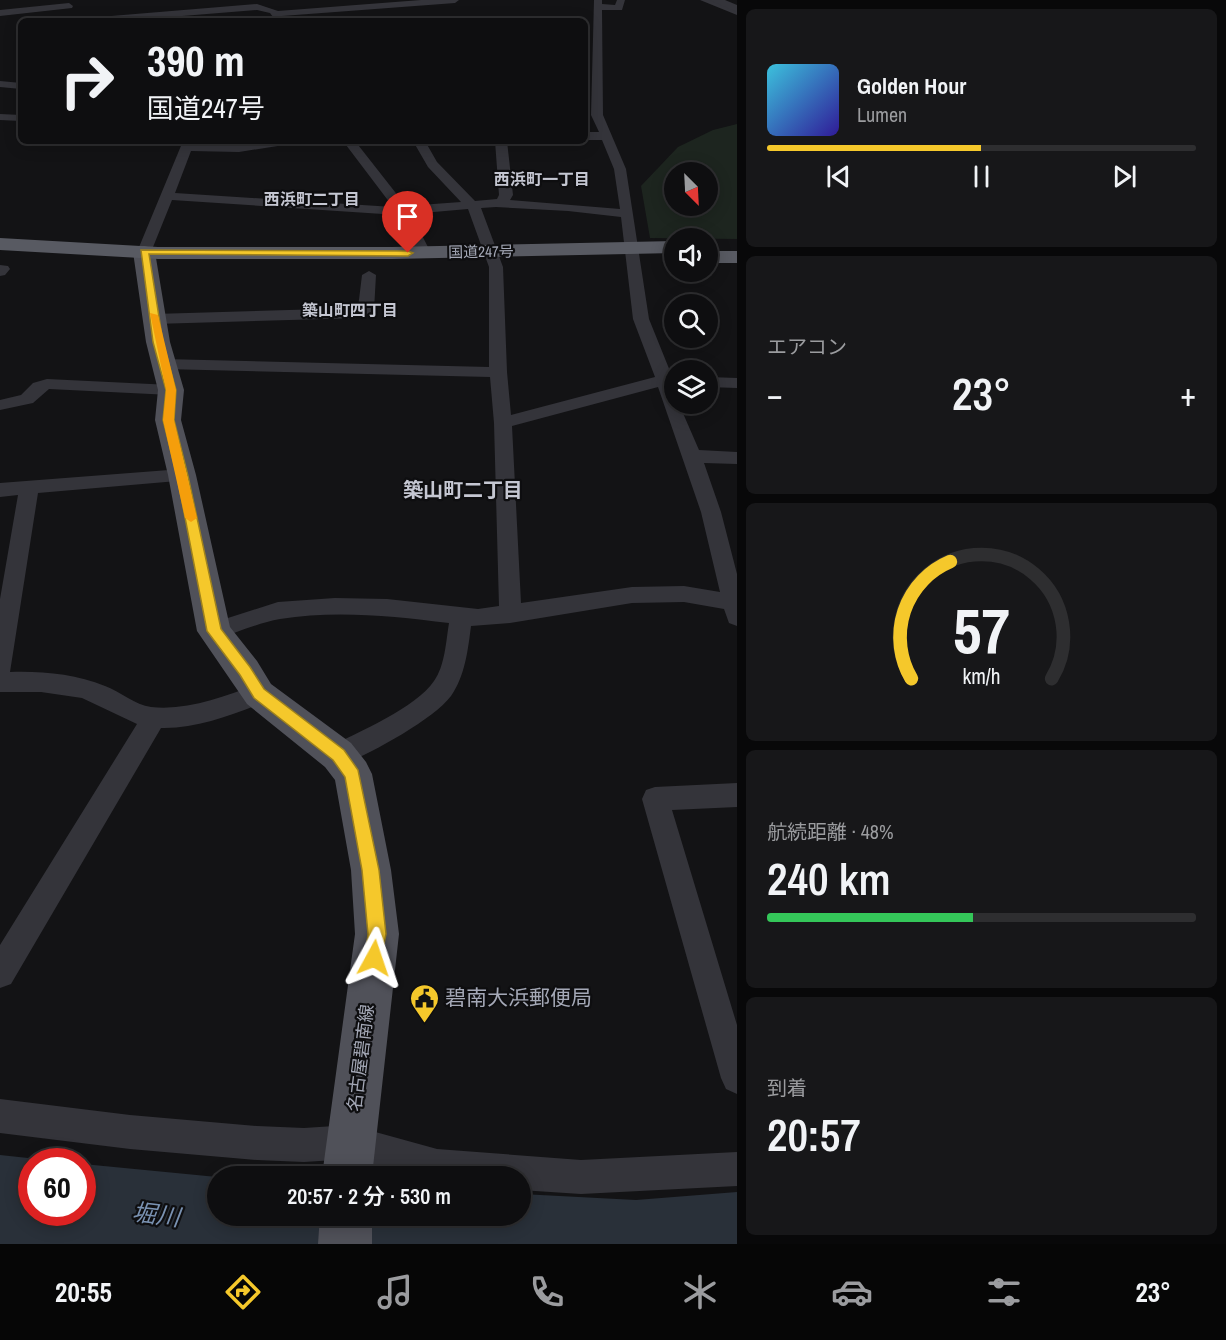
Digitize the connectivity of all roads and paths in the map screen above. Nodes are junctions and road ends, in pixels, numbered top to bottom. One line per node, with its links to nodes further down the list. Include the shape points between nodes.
1 (455, 0): 6 (street)
2 (621, 0): 10 (street, via 619,8)
3 (704, 0): 12 (street)
4 (715, 0): 12 (street)
5 (732, 0): 7 (street)
6 (442, 1): 14 (street); 19 (street)
7 (737, 2)
8 (67, 3): 13 (street); 16 (street)
9 (265, 4): 15 (street); 18 (street); 19 (street)
10 (598, 4): 21 (street)
11 (121, 6): 17 (street)
12 (737, 10)
13 (0, 13)
14 (451, 13)
15 (195, 17): 17 (street)
16 (59, 18)
17 (118, 18)
18 (257, 18)
19 (279, 18)
20 (588, 54): 21 (street)
21 (598, 54): 27 (street, via 597,115)
22 (0, 84): 23 (street)
23 (18, 86)
24 (0, 117): 25 (street)
25 (18, 118)
26 (588, 136): 27 (street)
27 (606, 136): 37 (street, via 620,169)
28 (188, 144): 29 (street, via 239,148); 33 (street)
29 (265, 144)
30 (351, 144): 36 (street)
31 (421, 144): 35 (street, via 432,164)
32 (501, 144): 34 (street, via 506,195)
33 (167, 196): 36 (street); 46 (street)
34 (501, 204): 35 (street); 37 (street)
35 (474, 207): 36 (street); 44 (street)
36 (403, 212): 42 (street)
37 (628, 214): 43 (street)
38 (0, 244): 46 (highway, 国道247号)
39 (718, 247): 40 (highway)
40 (737, 247)
41 (664, 249): 43 (highway, 国道247号)
42 (424, 253): 44 (highway, 国道247号); 46 (highway, 国道247号)
43 (633, 253): 44 (highway, 国道247号); 45 (highway, 国道247号); 52 (street, via 640,319)
44 (493, 256): 46 (highway, 国道247号, via 266,265); 53 (street)
45 (664, 256)
46 (144, 257): 49 (highway, 国道247号); 51 (main road, 名古屋碧南線)
47 (718, 257): 48 (highway)
48 (737, 257)
49 (1, 266)
50 (369, 275): 51 (street, via 366,310 362,313)
51 (154, 319): 54 (main road, 名古屋碧南線)
52 (664, 368)
53 (498, 372): 54 (street); 60 (street)
54 (168, 377): 58 (street, via 47,384 27,399); 63 (main road, 名古屋碧南線, via 168,420)
55 (664, 382): 60 (street)
56 (718, 382): 57 (street)
57 (737, 383)
58 (0, 405)
59 (675, 414): 61 (street)
60 (503, 423): 67 (street)
61 (692, 456): 62 (street); 66 (street)
62 (737, 458)
63 (182, 476): 64 (street); 69 (main road, 名古屋碧南線)
64 (29, 487): 65 (street); 70 (street)
65 (0, 489)
66 (736, 610): 67 (street, via 684,594 632,595)
67 (510, 614): 68 (street)
68 (461, 616): 69 (street, via 387,607 335,606 278,611); 74 (street, via 454,659 443,688 428,704)
69 (214, 631): 72 (main road, 名古屋碧南線)
70 (0, 668)
71 (0, 682): 73 (street, via 27,680 71,685 107,697 139,715)
72 (259, 694): 73 (street, via 204,713 173,719); 74 (main road, 名古屋碧南線)
73 (155, 717): 76 (street)
74 (338, 755): 79 (main road, 名古屋碧南線, via 352,774 364,826 377,934)
75 (737, 795): 77 (street, via 655,799)
76 (0, 973)
77 (737, 1078)
78 (0, 1116): 79 (street, via 130,1132 304,1145)
79 (348, 1158): 80 (street, via 581,1177)
80 (737, 1169)
81 (346, 1226): 82 (main road)
82 (345, 1244)

